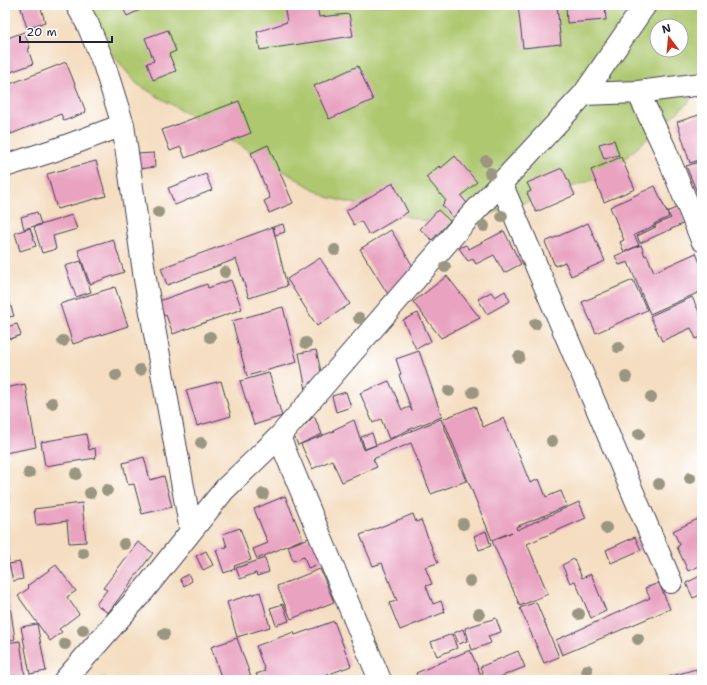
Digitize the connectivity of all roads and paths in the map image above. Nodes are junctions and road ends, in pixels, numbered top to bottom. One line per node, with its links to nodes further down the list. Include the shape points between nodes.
1 (77, 5): 6 (street, via 104,64)
2 (645, 5): 5 (street)
3 (702, 84): 4 (street)
4 (638, 92): 5 (street); 9 (street, via 664,147)
5 (584, 94): 8 (street)
6 (122, 126): 7 (street); 11 (street, via 145,279)
7 (5, 166)
8 (501, 183): 10 (street); 12 (street)
9 (702, 240)
10 (279, 437): 11 (street, via 224,490); 14 (street)
11 (191, 531): 13 (street)
12 (671, 582)
13 (65, 680)
14 (380, 680)

